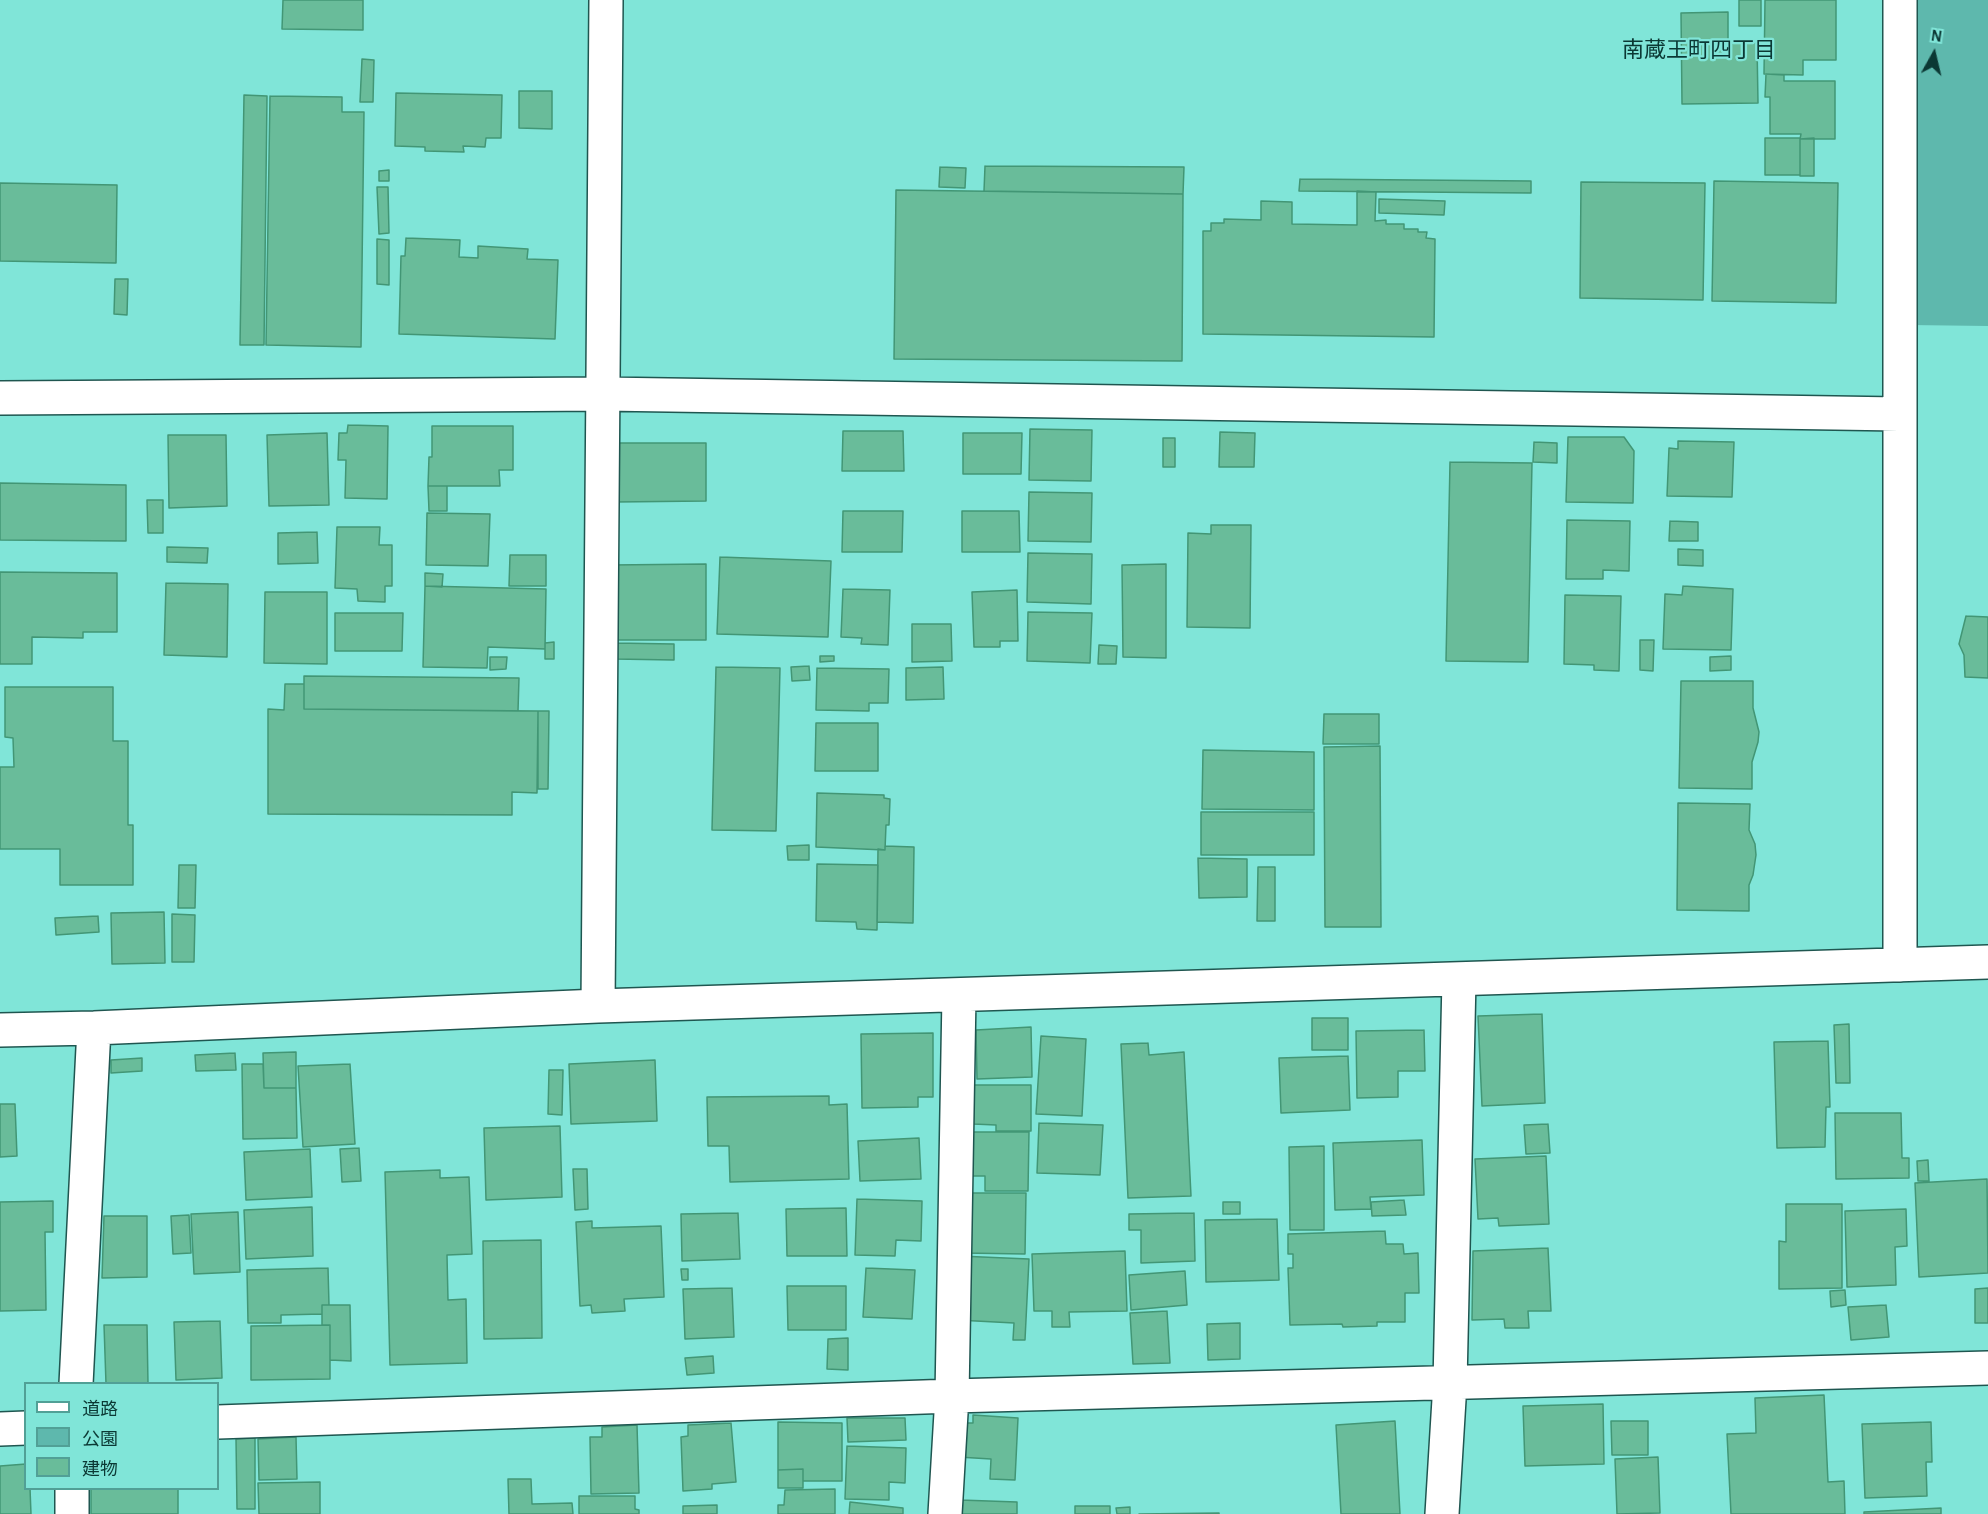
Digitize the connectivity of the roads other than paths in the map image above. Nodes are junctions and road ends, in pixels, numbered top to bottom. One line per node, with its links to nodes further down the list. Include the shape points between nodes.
1 (606, 0): 3 (street)
2 (1900, 0): 5 (street)
3 (604, 394): 4 (street); 5 (street); 10 (street)
4 (0, 398)
5 (1899, 414): 7 (street)
6 (1988, 962): 7 (street)
7 (1900, 965): 8 (street)
8 (1460, 979): 9 (street); 15 (street)
9 (959, 995): 10 (street); 16 (street)
10 (598, 1006): 11 (street)
11 (94, 1028): 12 (street); 14 (street)
12 (0, 1030)
13 (1988, 1368): 15 (street)
14 (76, 1382)
15 (1450, 1383): 16 (street); 23 (street)
16 (952, 1396): 17 (street); 22 (street)
17 (219, 1422)
18 (24, 1428): 19 (street)
19 (0, 1429)
20 (72, 1490): 21 (street)
21 (72, 1514)
22 (945, 1514)
23 (1442, 1514)

